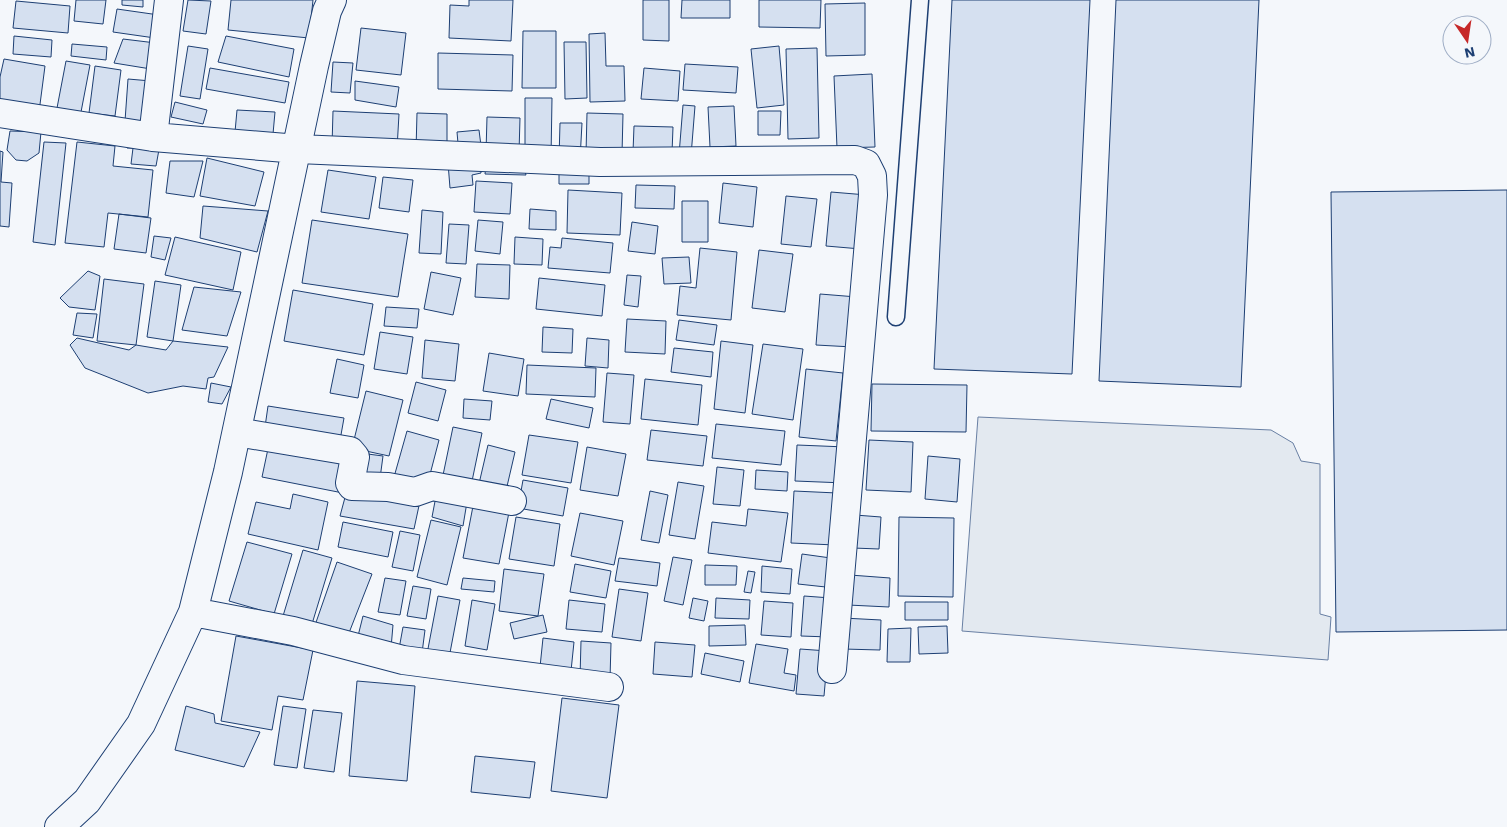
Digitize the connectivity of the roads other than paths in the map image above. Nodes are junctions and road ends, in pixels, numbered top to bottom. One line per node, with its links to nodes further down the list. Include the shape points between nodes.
1 (169, 0): 5 (street)
2 (332, 0): 6 (street, via 326,10)
3 (920, 0): 7 (lane)
4 (0, 113): 5 (street)
5 (153, 137): 6 (street)
6 (298, 149): 8 (street); 11 (street, via 600,162 855,160 866,164 872,176 873,195)
7 (896, 317)
8 (237, 432): 9 (street, via 350,451 354,457 352,486 415,492 432,486); 10 (street)
9 (512, 501)
10 (193, 612): 12 (street, via 292,631 403,660); 13 (street, via 141,724 87,801)
11 (832, 669)
12 (609, 687)
13 (59, 827)

